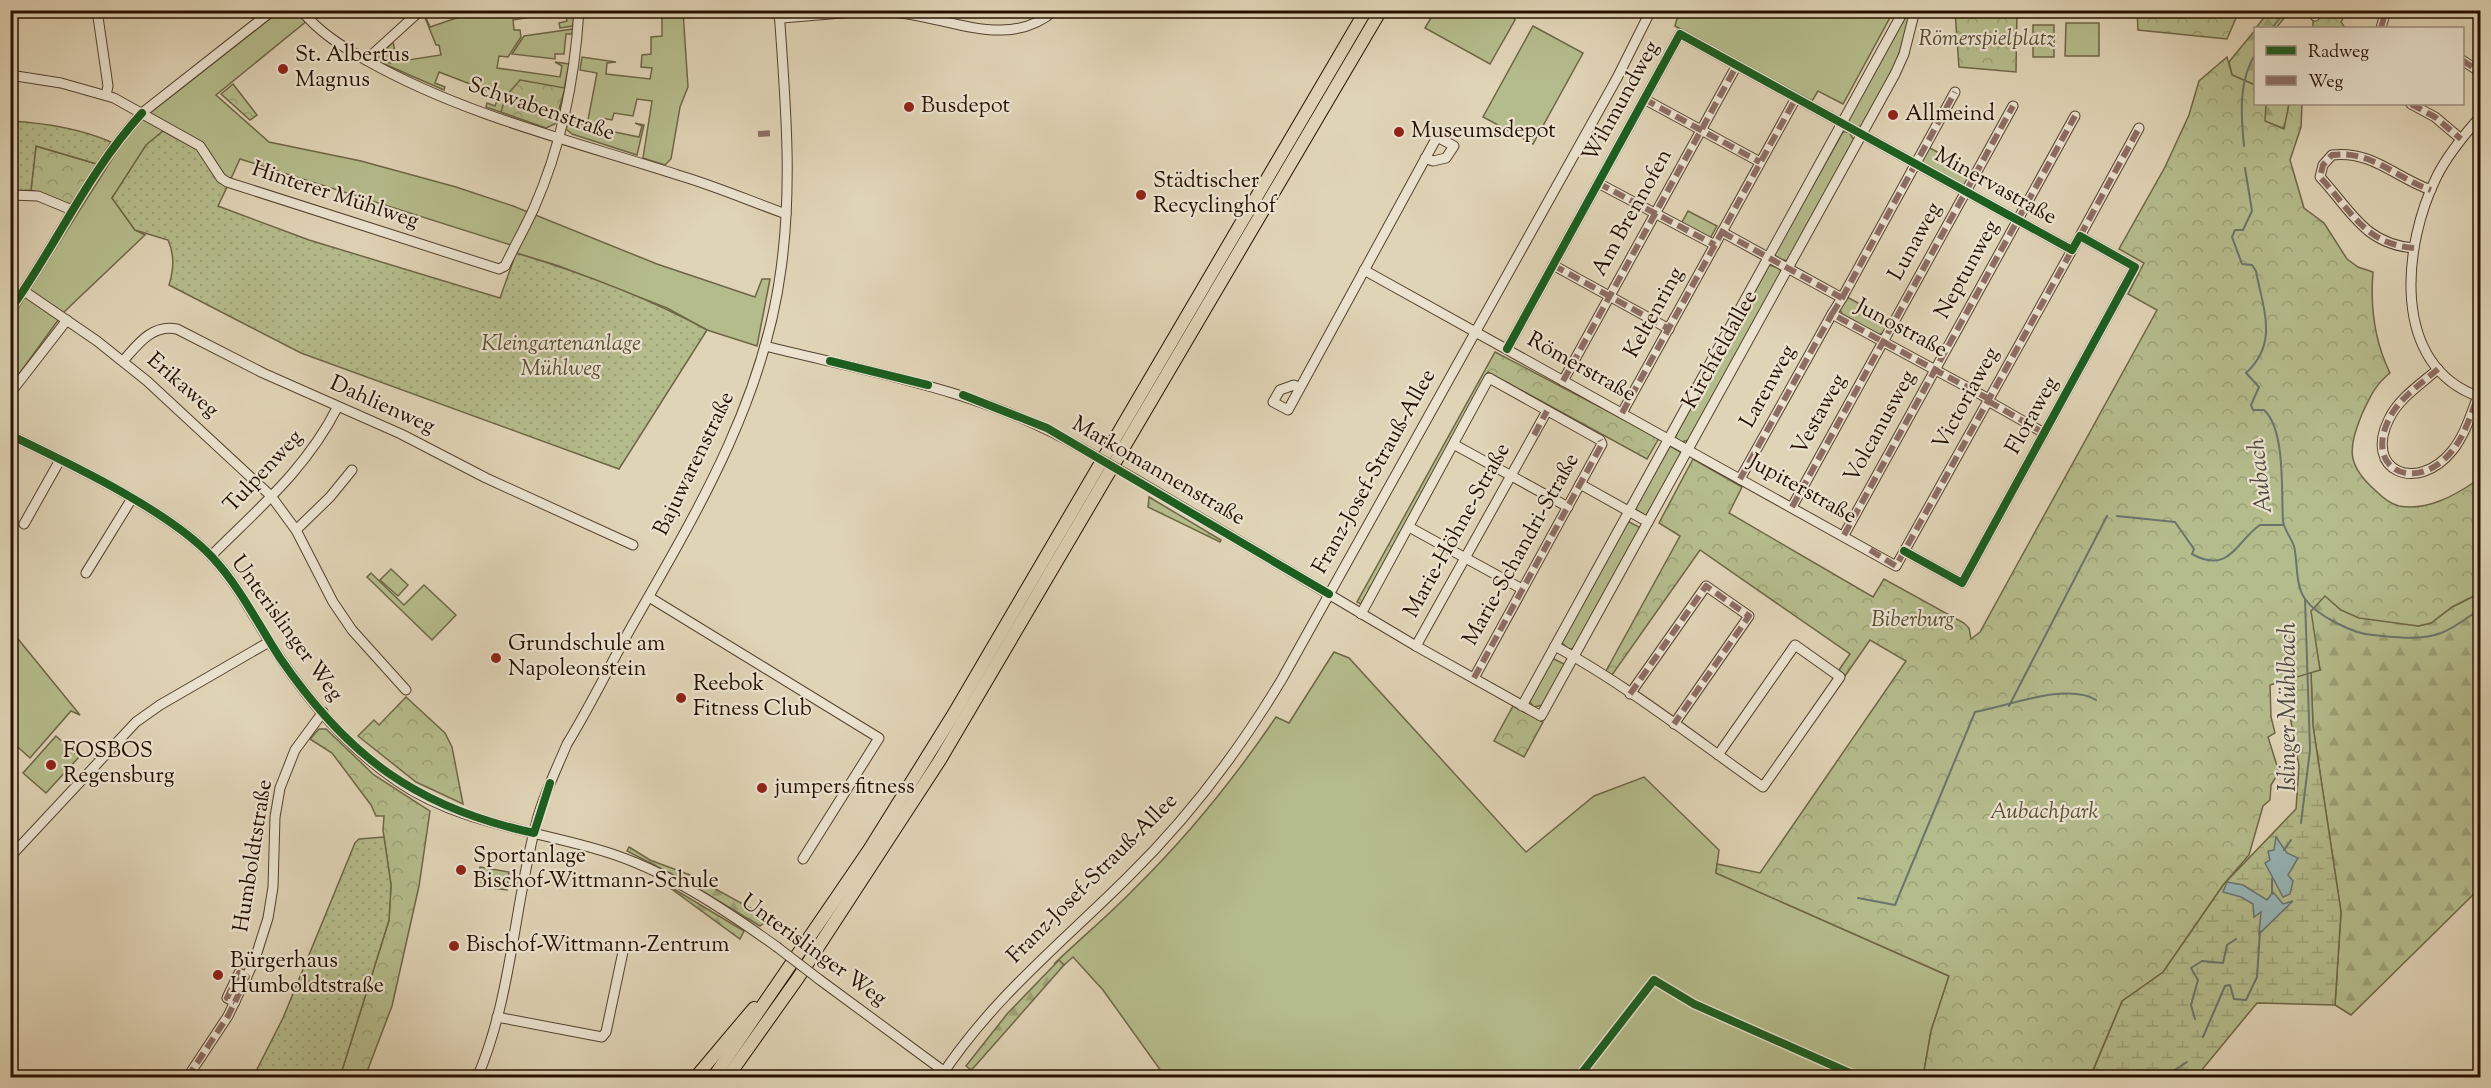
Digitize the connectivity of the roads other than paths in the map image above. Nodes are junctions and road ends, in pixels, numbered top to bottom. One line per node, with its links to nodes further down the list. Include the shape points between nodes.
1 (97, 10): 21 (street)
2 (273, 10): 26 (street)
3 (300, 10): 15 (street, Schwabenstraße, via 327,36)
4 (421, 10): 15 (street)
5 (579, 10): 33 (street, via 569,91)
6 (1055, 10): 13 (street, via 1032,26 1008,32 904,12)
7 (1366, 10): 123 (highway, via 953,716)
8 (1381, 10): 130 (highway, via 940,760 798,978)
9 (1651, 10): 63 (street, Franz-Josef-Strauß-Allee)
10 (1904, 10): 29 (street, Kirchfeldallee)
11 (1915, 10): 32 (street, Kirchfeldallee, via 1904,54)
12 (2386, 10): 14 (street)
13 (779, 14): 43 (street, Bajuwarenstraße, via 787,137)
14 (2380, 27)
15 (366, 60): 33 (street, Schwabenstraße, via 443,98)
16 (2464, 61): 18 (street)
17 (1737, 65): 22 (street, Wihmundweg); 23 (street, Wihmundweg, via 1680,34); 31 (street, Am Brennofen)
18 (2481, 72)
19 (10, 75): 21 (street)
20 (1955, 92): 37 (street)
21 (106, 95): 26 (street)
22 (1796, 98): 29 (street, Wihmundweg); 36 (street, Keltenring)
23 (1644, 99): 31 (street); 38 (street, Wihmundweg)
24 (2413, 105): 34 (street)
25 (2013, 106): 40 (street, Lunaweg)
26 (142, 113): 33 (street, Hinterer Mühlweg, via 200,146 221,178 499,269 505,266 521,235); 42 (street)
27 (2075, 116): 45 (street, Neptunweg)
28 (2481, 117): 34 (street)
29 (1842, 124): 32 (street); 51 (street, Kirchfeldallee)
30 (2139, 128): 47 (street)
31 (1701, 130): 36 (street); 44 (street, Am Brennofen)
32 (1862, 134): 37 (street, Minervastraße); 54 (street, Kirchfeldallee)
33 (558, 138): 43 (street, Schwabenstraße)
34 (2461, 139): 39 (street)
35 (1425, 158): 55 (street)
36 (1760, 162): 46 (street, Keltenring)
37 (1915, 164): 40 (street, Minervastraße); 58 (street)
38 (1598, 183): 44 (street); 52 (street, Wihmundweg)
39 (2431, 190): 49 (street); 49 (street, via 2382,163 2352,155 2332,155 2321,171 2320,177 2363,228 2380,240)
40 (1965, 192): 45 (street, Minervastraße); 64 (street, Lunaweg)
41 (10, 195): 42 (street, via 38,196)
42 (72, 210): 56 (street)
43 (786, 214): 65 (street, Bajuwarenstraße, via 781,269)
44 (1655, 214): 48 (street); 57 (street, Am Brennofen)
45 (2017, 220): 50 (street, Minervastraße); 68 (street, Neptunweg)
46 (1722, 232): 48 (street, Keltenring); 51 (street)
47 (2080, 236): 50 (street, Minervastraße); 53 (street, Minervastraße)
48 (1715, 246): 62 (street, Keltenring)
49 (2414, 248): 69 (street, via 2410,282 2414,316 2419,335)
50 (2072, 250): 74 (street, Victoriaweg)
51 (1769, 257): 54 (street); 80 (street, Kirchfeldallee)
52 (1553, 266): 57 (street); 66 (street, Wihmundweg)
53 (2135, 267): 78 (street, Floraweg)
54 (1788, 268): 58 (street, Junostraße); 82 (street, Kirchfeldallee)
55 (1364, 270): 63 (street, Römerstraße); 72 (street)
56 (24, 291): 59 (street); 61 (street, Erikaweg)
57 (1609, 296): 62 (street); 70 (street, Am Brennofen)
58 (1842, 298): 60 (street, Junostraße)
59 (10, 310)
60 (1832, 315): 64 (street, Junostraße); 86 (street, Larenweg)
61 (68, 320): 67 (street, Erikaweg); 71 (street)
62 (1669, 329): 77 (street, Keltenring)
63 (1475, 332): 66 (street, Römerstraße); 105 (street, Franz-Josef-Strauß-Allee)
64 (1882, 342): 68 (street, Junostraße); 91 (street, Vestaweg)
65 (765, 346): 105 (street, Markomannenstraße, bridge, via 963,395 1033,421); 106 (street, Bajuwarenstraße, via 721,465)
66 (1507, 349): 70 (street, Römerstraße)
67 (123, 361): 75 (street, Dahlienweg, via 151,332 177,329); 88 (street, Erikaweg, via 212,438)
68 (1935, 369): 74 (street, Junostraße); 97 (street, Volcanusweg)
69 (2438, 369): 73 (street, via 2461,389); 73 (street, via 2409,394 2388,420 2384,451 2396,470 2420,473 2444,459 2458,441)
70 (1563, 381): 77 (street, Römerstraße)
71 (15, 387)
72 (1300, 388)
73 (2479, 397)
74 (1988, 400): 78 (street, Junostraße); 99 (street, Victoriaweg)
75 (337, 408): 88 (street, Tulpenweg, via 313,451); 98 (street, Dahlienweg, via 401,434)
76 (1547, 411): 81 (street, via 1489,378); 85 (street, Marie-Höhne-Straße); 87 (street, Marie-Schandri-Straße, via 1602,444)
77 (1622, 413): 80 (street, Römerstraße)
78 (2044, 433): 99 (street, Floraweg, via 1962,582)
79 (10, 435): 83 (street, Unterislinger Weg)
80 (1668, 439): 82 (street); 92 (street, Kirchfeldallee)
81 (1455, 445): 85 (street); 95 (street)
82 (1688, 450): 86 (street, Jupiterstraße); 93 (street, Kirchfeldallee)
83 (60, 460): 89 (street, Unterislinger Weg); 94 (street)
84 (352, 470): 96 (street)
85 (1511, 475): 90 (street); 101 (street, Marie-Höhne-Straße)
86 (1740, 479): 91 (street, Jupiterstraße)
87 (1580, 484): 90 (street, Marie-Schandri-Straße); 92 (street)
88 (271, 496): 96 (street, Erikaweg); 100 (street, Tulpenweg)
89 (131, 500): 100 (street, Unterislinger Weg, via 177,527); 103 (street)
90 (1568, 507): 104 (street, Marie-Schandri-Straße)
91 (1792, 507): 97 (street, Jupiterstraße)
92 (1629, 512): 93 (street); 110 (street, Kirchfeldallee)
93 (1648, 522): 111 (street, Kirchfeldallee)
94 (24, 524)
95 (1408, 527): 101 (street); 107 (street)
96 (296, 530): 113 (street, Erikaweg, via 346,623)
97 (1844, 535): 102 (street, Jupiterstraße)
98 (633, 545)
99 (1904, 551): 102 (street, Victoriaweg)
100 (211, 556): 108 (street, Unterislinger Weg, via 236,586)
101 (1465, 558): 104 (street); 109 (street, Marie-Höhne-Straße)
102 (1896, 566)
103 (86, 573)
104 (1522, 589): 112 (street, Marie-Schandri-Straße)
105 (1329, 594): 107 (street, Markomannenstraße); 125 (street, Franz-Josef-Strauß-Allee, via 1261,714 1214,781 1151,854 993,1008)
106 (649, 597): 119 (street, Bajuwarenstraße, via 567,744); 121 (street, via 879,738)
107 (1361, 614): 109 (street, Markomannenstraße)
108 (269, 642): 116 (street, Unterislinger Weg); 120 (street, via 135,722)
109 (1416, 646): 112 (street, Markomannenstraße)
110 (1555, 646): 111 (street); 115 (street, Kirchfeldallee)
111 (1575, 656): 114 (street); 115 (street, Kirchfeldallee, via 1541,716)
112 (1474, 678): 115 (street, Markomannenstraße)
113 (406, 690)
114 (1630, 694): 117 (street); 117 (street, via 1706,585 1749,616)
115 (1522, 705)
116 (323, 712): 119 (street, Unterislinger Weg, via 378,766 411,790 456,812); 126 (street, Humboldtstraße, via 301,740 280,788 273,887 265,927 247,977 236,1002)
117 (1674, 724): 118 (street)
118 (1718, 755): 118 (street, via 1795,645 1840,677 1763,787)
119 (534, 833): 124 (street, Bajuwarenstraße); 125 (street, Unterislinger Weg, bridge, via 638,864 714,904 777,947)
120 (10, 857)
121 (803, 859)
122 (624, 947): 124 (street, via 602,1038)
123 (784, 977): 128 (highway); 129 (highway)
124 (496, 1017): 127 (street, Bajuwarenstraße)
125 (942, 1074): 131 (street, Unterislinger Weg)
126 (187, 1077)
127 (477, 1077)
128 (695, 1077)
129 (713, 1077)
130 (727, 1077)
131 (953, 1077)

